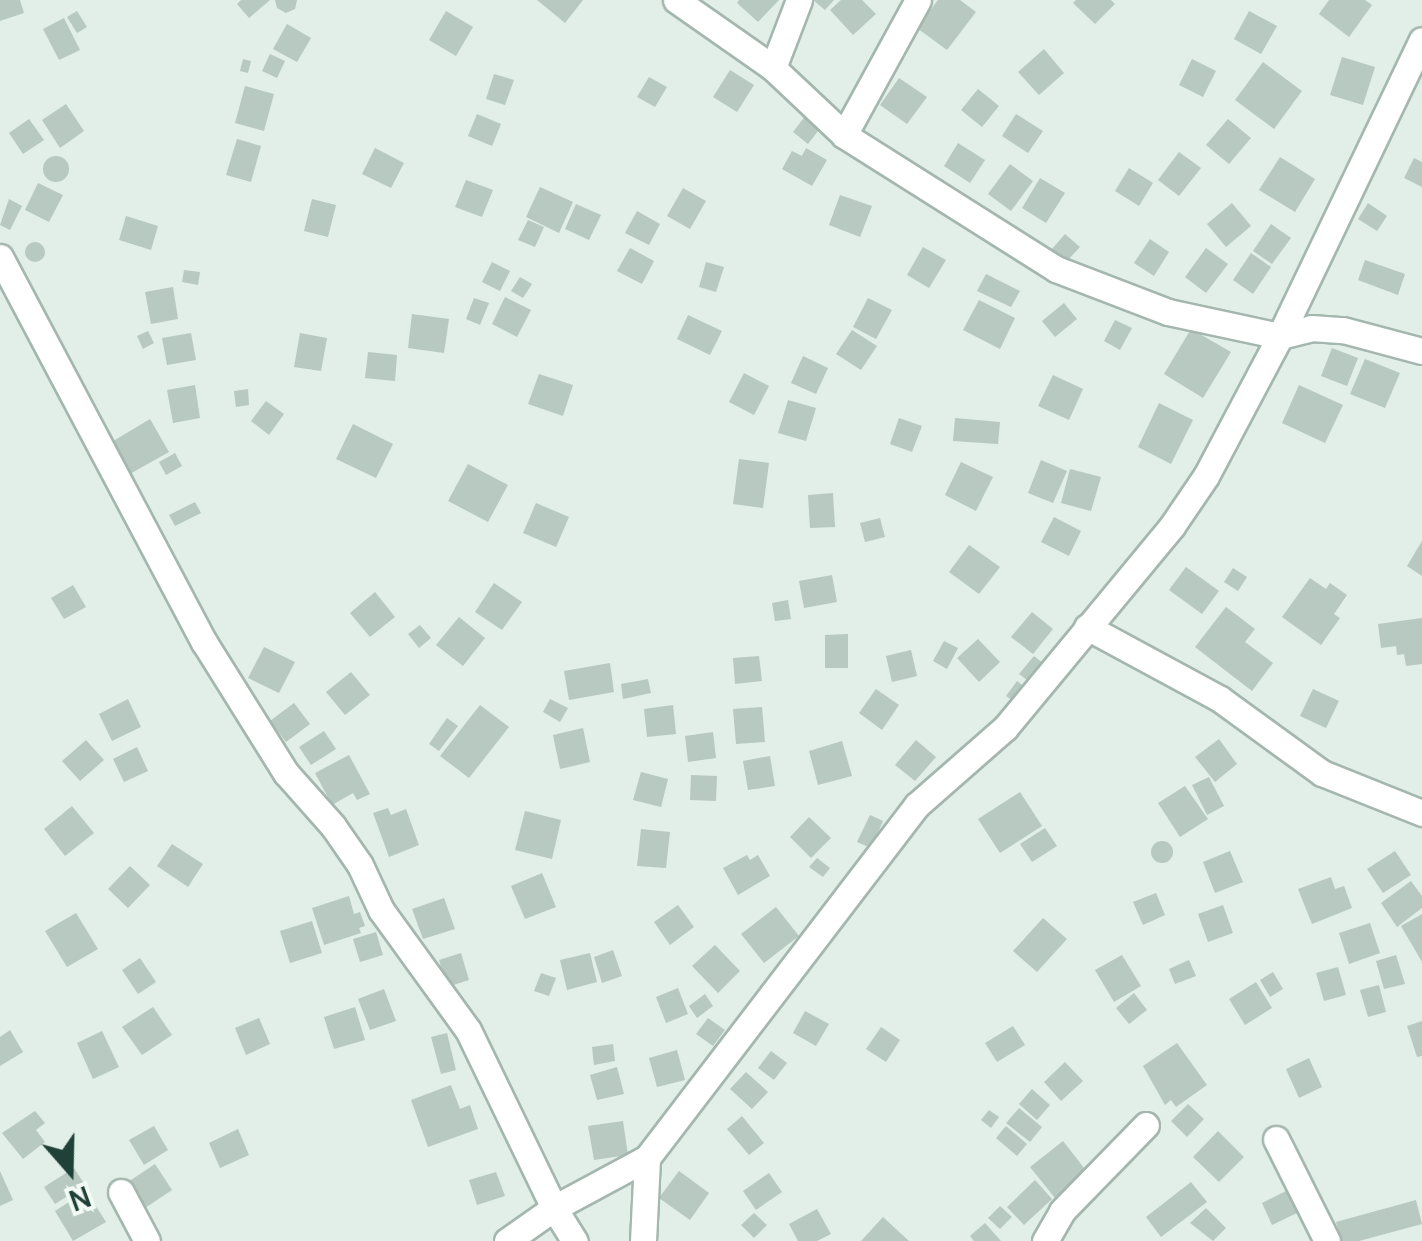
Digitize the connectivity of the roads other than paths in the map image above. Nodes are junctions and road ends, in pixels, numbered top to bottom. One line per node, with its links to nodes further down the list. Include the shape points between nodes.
1 (676, 0): 5 (street)
2 (799, 0): 5 (street)
3 (918, 0): 6 (street)
4 (1422, 40): 8 (street)
5 (773, 68): 6 (street)
6 (844, 134): 8 (street, via 1056,270 1168,312)
7 (0, 257): 16 (street, via 204,642 286,774 333,826 380,910 468,1030)
8 (1280, 336): 9 (street, via 1310,328 1343,330); 10 (street, via 1206,476)
9 (1422, 351)
10 (1087, 627): 11 (street, via 1220,699 1322,773); 14 (street, via 1005,728 917,805)
11 (1422, 812)
12 (1146, 1125): 21 (street, via 1062,1211)
13 (1276, 1139): 22 (street)
14 (647, 1158): 16 (street); 20 (street)
15 (121, 1192): 17 (street)
16 (554, 1208): 18 (street); 19 (street)
17 (147, 1241)
18 (507, 1241)
19 (575, 1241)
20 (642, 1241)
21 (1045, 1241)
22 (1327, 1241)

